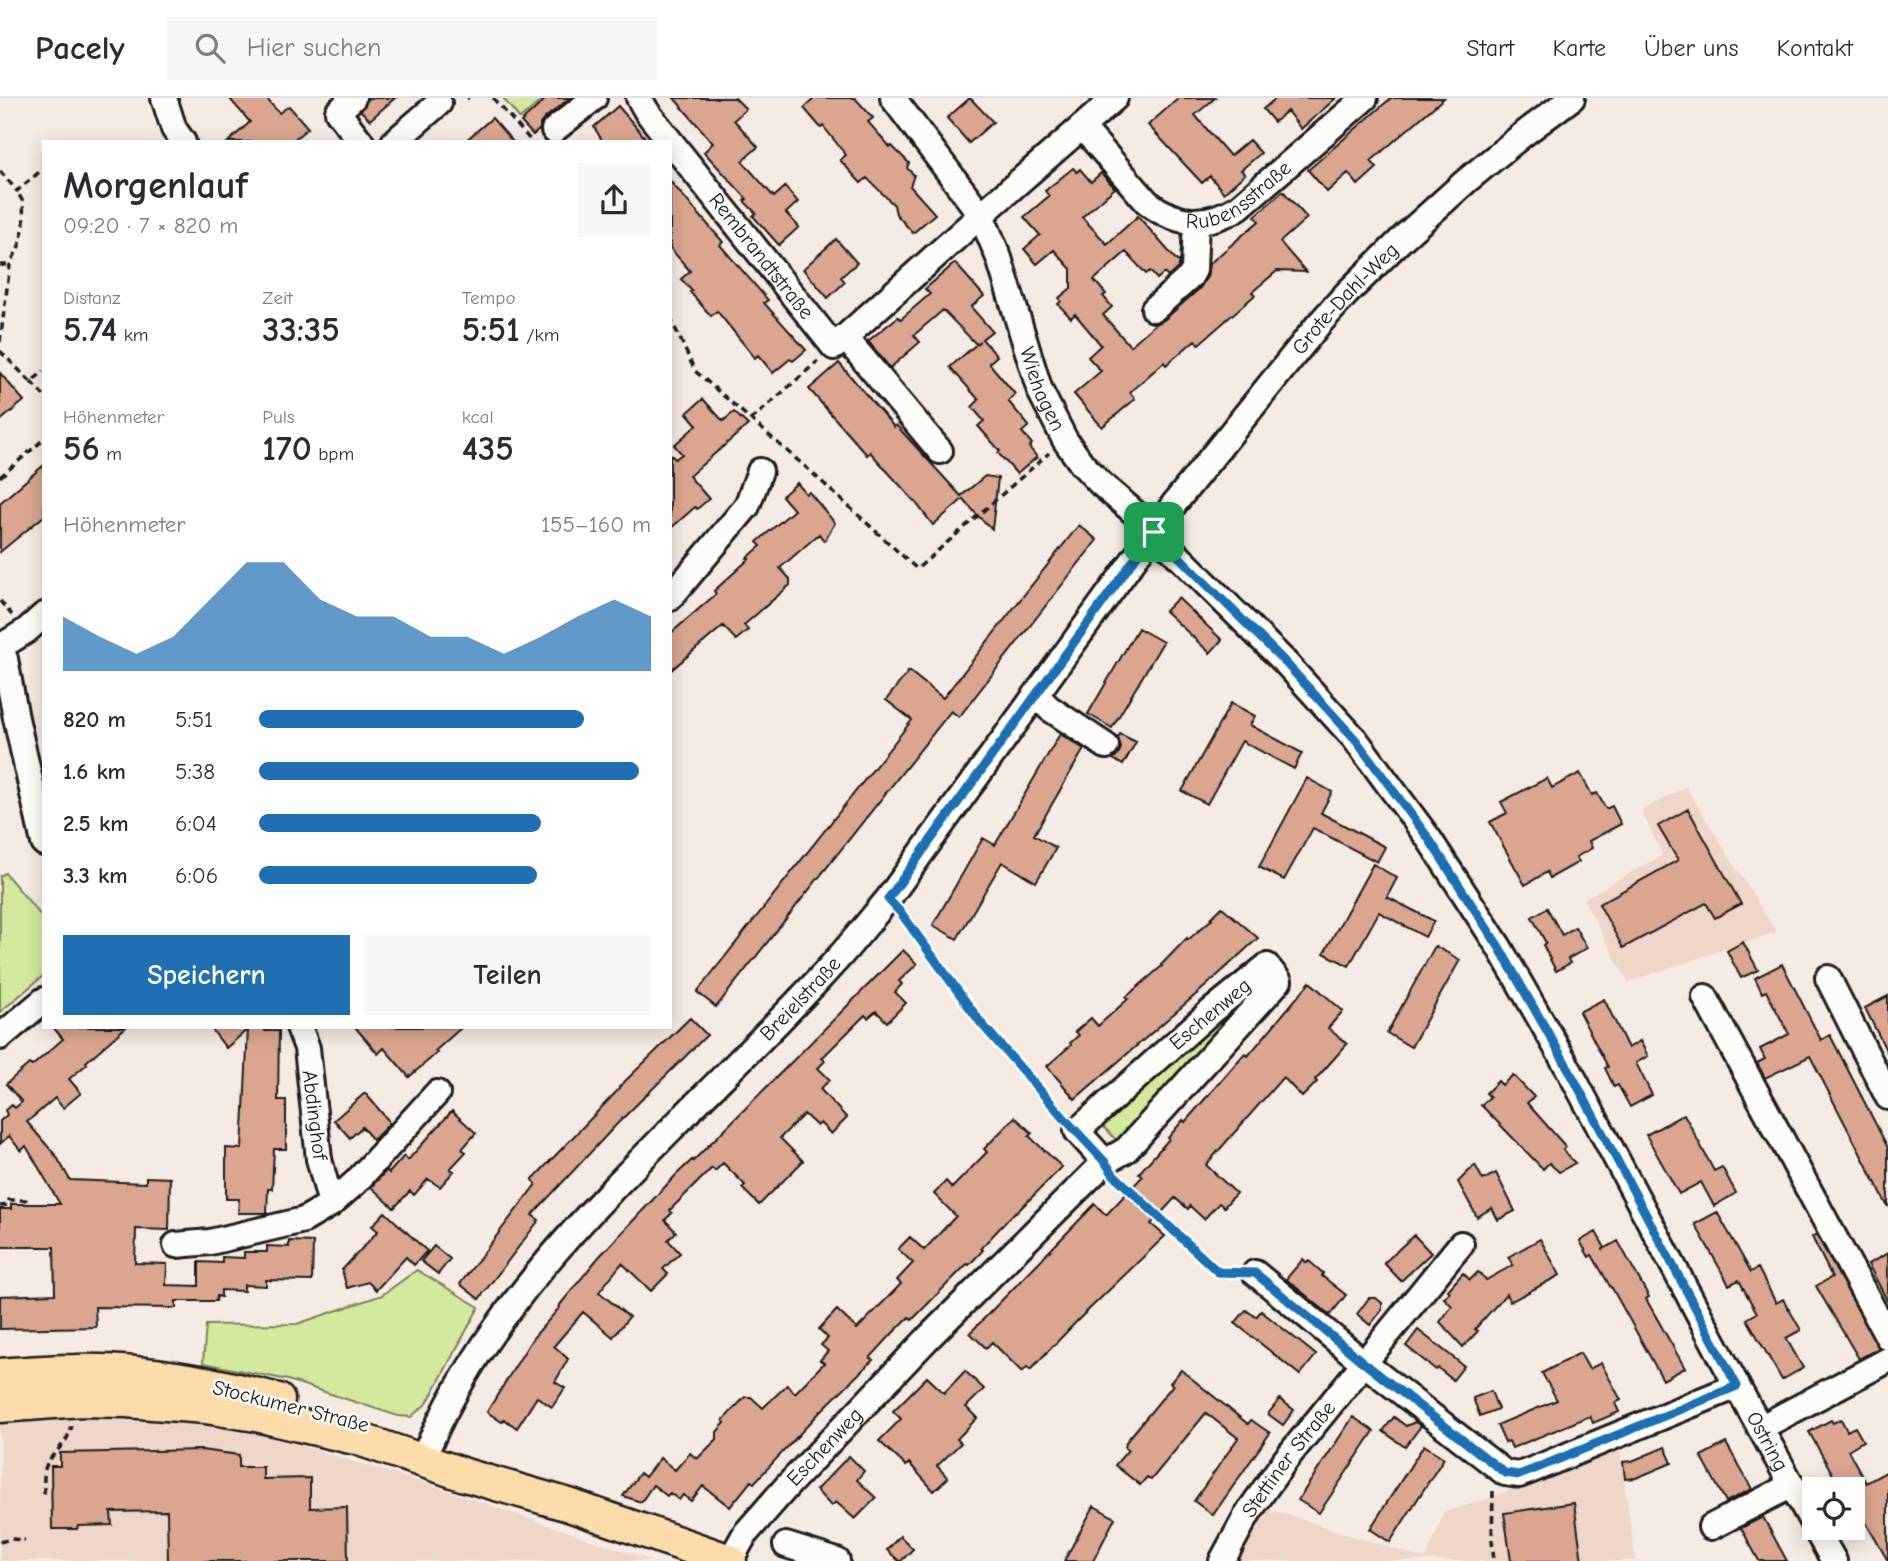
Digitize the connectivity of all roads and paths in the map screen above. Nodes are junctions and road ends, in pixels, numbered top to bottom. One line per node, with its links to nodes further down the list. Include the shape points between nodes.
1 (164, 98): 13 (street)
2 (353, 98): 14 (street, via 338,111)
3 (493, 98): 16 (path)
4 (594, 98): 12 (street)
5 (639, 98): 17 (street, Rembrandtstraße)
6 (894, 98): 22 (street, Wiehagen)
7 (1115, 98): 11 (street)
8 (1365, 98): 23 (street, Rubensstraße, via 1239,207 1218,218)
9 (1572, 98): 40 (street, Grote-Dahl-Weg, via 1465,182 1347,293 1291,356)
10 (439, 103): 15 (street)
11 (1082, 127): 22 (street); 23 (street, Rubensstraße, via 1147,202 1170,216)
12 (554, 130)
13 (182, 140)
14 (360, 140)
15 (396, 140)
16 (530, 140)
17 (670, 140)
18 (672, 142): 29 (street, Rembrandtstraße)
19 (42, 170): 21 (path)
20 (0, 171): 21 (path)
21 (17, 191): 25 (path, via 23,202 24,226)
22 (981, 215): 29 (street); 35 (street, Wiehagen, via 1040,391)
23 (1196, 221): 26 (street, via 1194,270)
24 (0, 265): 25 (path)
25 (10, 265): 28 (path)
26 (1154, 309)
27 (672, 321): 34 (path, via 695,371)
28 (0, 342)
29 (839, 342): 34 (path); 37 (street, Rembrandtstraße)
30 (0, 351): 32 (path)
31 (42, 373): 32 (path)
32 (31, 382): 33 (path)
33 (42, 394)
34 (751, 420): 35 (path, via 917,569)
35 (1065, 440): 40 (street, Wiehagen, via 1101,484)
36 (42, 441): 39 (path)
37 (940, 451)
38 (760, 471): 41 (street, via 747,506)
39 (0, 477)
40 (1154, 532): 44 (street, Breielstraße); 67 (street, Ostring, via 1355,739 1429,839 1499,947 1567,1066)
41 (672, 595)
42 (42, 617): 43 (street)
43 (0, 648): 46 (street)
44 (1036, 695): 45 (street); 47 (street, Breielstraße)
45 (1107, 746)
46 (42, 840)
47 (888, 899): 55 (path, via 981,1023); 71 (street, Breielstraße, via 839,957 614,1186 542,1267 481,1348)
48 (1828, 978): 54 (street)
49 (1705, 997): 63 (street)
50 (42, 1002): 52 (street)
51 (300, 1029): 58 (street, Abdinghof, via 307,1048 319,1159)
52 (0, 1037)
53 (437, 1093): 58 (street)
54 (1888, 1097)
55 (1077, 1131): 56 (street); 56 (street, Eschenweg, via 1267,966 1279,981 1126,1150)
56 (1105, 1162): 62 (path, via 1218,1272); 82 (street, Eschenweg, via 789,1484 745,1534)
57 (26, 1202): 59 (path, via 9,1200 8,1205)
58 (331, 1204): 61 (street, via 304,1220 211,1242)
59 (0, 1206)
60 (1461, 1244): 65 (street, Stettiner Straße)
61 (176, 1245)
62 (1255, 1273): 65 (street)
63 (1888, 1338)
64 (1888, 1360): 70 (street)
65 (1364, 1363): 72 (street); 84 (street, Stettiner Straße, via 1286,1459)
66 (0, 1375): 71 (main road, Stockumer Straße, via 105,1371 209,1384 347,1418)
67 (1737, 1386): 70 (street, Ostring); 72 (street, via 1519,1475 1505,1473)
68 (0, 1406): 76 (main road, Stockumer Straße, via 126,1401 256,1415 359,1439)
69 (83, 1428): 74 (path, via 70,1428 66,1443 52,1455)
70 (1760, 1428): 73 (street, Ostring)
71 (429, 1445): 76 (main road, Stockumer Straße, via 473,1459)
72 (1493, 1464): 85 (path)
73 (1792, 1485): 75 (street, Ostring); 77 (street)
74 (44, 1494)
75 (1802, 1503)
76 (569, 1505): 82 (main road, Stockumer Straße)
77 (1711, 1527)
78 (25, 1540): 80 (path)
79 (1822, 1540): 86 (street, Ostring)
80 (0, 1542)
81 (786, 1545): 83 (street)
82 (730, 1561)
83 (837, 1561)
84 (1222, 1561)
85 (1494, 1561)
86 (1834, 1561)

